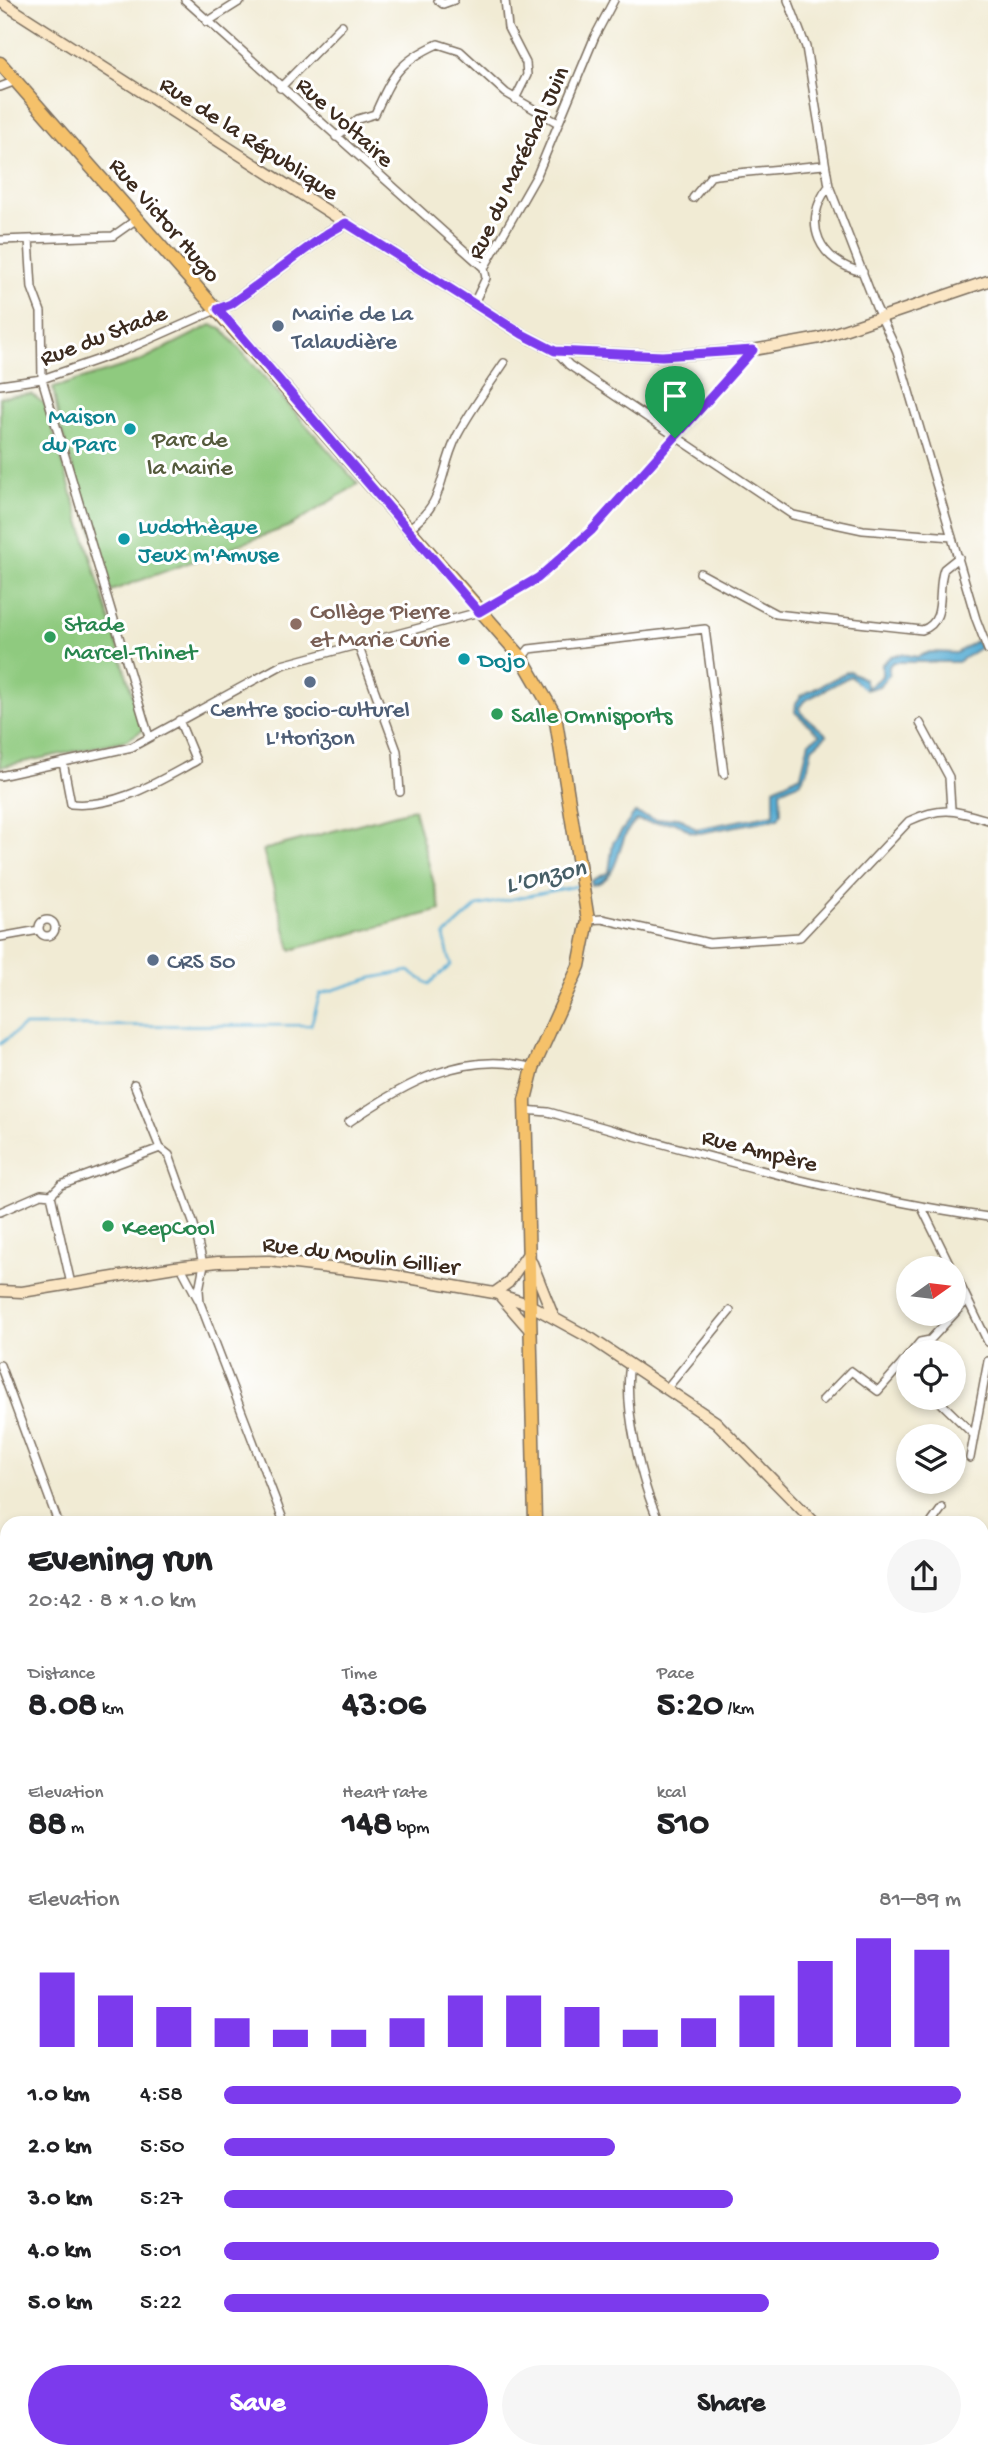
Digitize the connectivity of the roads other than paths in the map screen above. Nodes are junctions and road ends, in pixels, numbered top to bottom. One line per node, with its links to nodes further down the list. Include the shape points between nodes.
1 (185, 0): 9 (street, Rue Voltaire)
2 (243, 0): 9 (street)
3 (438, 0): 4 (street, via 443,4)
4 (454, 0)
5 (505, 0): 15 (street, via 508,27 526,63 527,75)
6 (614, 0): 16 (street, Rue du Maréchal Juin)
7 (788, 0): 18 (street, via 806,47)
8 (0, 1): 22 (main road, Rue de la République)
9 (207, 22): 14 (street, Rue Voltaire)
10 (342, 25): 14 (street)
11 (0, 63): 12 (main road, Rue Victor Hugo)
12 (16, 81): 13 (street); 21 (main road, Rue Victor Hugo)
13 (0, 87)
14 (281, 88): 17 (street, Rue Voltaire)
15 (515, 99): 16 (street); 17 (street, via 460,51 438,44 411,57 390,80 375,114 358,119)
16 (558, 123): 25 (street, Rue du Maréchal Juin, via 537,175)
17 (336, 137): 25 (street, Rue Voltaire)
18 (824, 165): 19 (street); 20 (street, via 710,176)
19 (829, 186): 26 (street); 26 (street, via 822,195 814,231 838,264)
20 (693, 198)
21 (138, 219): 23 (street, via 113,236); 29 (main road, Rue Victor Hugo)
22 (346, 223): 28 (main road, Rue de la République); 29 (main road)
23 (29, 239): 24 (street); 34 (street, via 32,288 41,312)
24 (0, 240)
25 (484, 268): 28 (street, Rue du Maréchal Juin, via 486,278)
26 (863, 272): 30 (street)
27 (988, 281): 30 (main road, Rue de la République)
28 (474, 303): 32 (main road, Rue de la République)
29 (218, 309): 34 (street, Rue du Stade, via 123,351); 37 (main road, Rue Victor Hugo)
30 (883, 319): 31 (main road, Rue de la République, via 820,338); 38 (street, via 897,351)
31 (753, 350): 32 (main road, Rue de la République, via 662,356); 36 (street)
32 (555, 351): 36 (street)
33 (504, 363): 37 (street, via 457,437 433,506)
34 (42, 379): 35 (street, Rue du Stade); 47 (street)
35 (0, 385)
36 (675, 438): 38 (street, via 793,515 863,530); 41 (street, via 591,531 538,578)
37 (408, 529): 41 (main road, Rue Victor Hugo)
38 (952, 537): 39 (street)
39 (959, 557): 40 (street, via 944,569 936,620 922,630 776,614); 43 (street)
40 (700, 573)
41 (479, 612): 42 (street); 44 (main road, Rue Victor Hugo)
42 (358, 645): 45 (street, via 264,672); 51 (street, via 397,751)
43 (988, 650)
44 (522, 658): 49 (street, via 529,649 705,629); 54 (main road, Rue Victor Hugo, via 555,715)
45 (179, 720): 47 (street); 48 (street, via 196,761 135,792 93,806 71,804)
46 (920, 723): 52 (street, via 949,778)
47 (149, 737): 48 (street, via 132,747)
48 (63, 762): 50 (street)
49 (724, 774)
50 (0, 776)
51 (400, 792)
52 (951, 809): 53 (street); 54 (street, via 933,810 909,821 800,937 709,943 603,919)
53 (988, 820)
54 (588, 920): 57 (main road, Rue Victor Hugo, via 579,966)
55 (39, 929): 56 (street)
56 (0, 937)
57 (533, 1068): 59 (main road, Rue Victor Hugo); 60 (street, via 460,1064 395,1090)
58 (134, 1084): 61 (street)
59 (524, 1110): 63 (street, Rue Ampère, via 548,1112 758,1170); 66 (main road, Rue Victor Hugo)
60 (349, 1122)
61 (160, 1148): 62 (street, via 61,1185); 68 (street, via 169,1155)
62 (51, 1195): 64 (street, via 40,1194); 70 (street)
63 (922, 1208): 65 (street, Rue Ampère); 67 (street)
64 (0, 1212)
65 (988, 1217)
66 (527, 1250): 73 (main road); 77 (main road, Rue Victor Hugo); 79 (main road)
67 (946, 1256)
68 (203, 1264): 69 (main road, Rue du Moulin Gillier); 73 (main road, Rue du Moulin Gillier, via 269,1261 322,1266); 76 (street)
69 (181, 1267): 70 (main road, Rue du Moulin Gillier); 76 (street)
70 (71, 1284): 72 (main road, Rue du Moulin Gillier)
71 (0, 1291): 72 (main road)
72 (22, 1292): 74 (main road)
73 (496, 1294): 77 (main road, Rue du Moulin Gillier); 80 (main road)
74 (0, 1300)
75 (967, 1300): 81 (street); 82 (street)
76 (200, 1303): 94 (street)
77 (528, 1304): 79 (main road, Rue du Moulin Gillier); 80 (main road, Rue Victor Hugo)
78 (730, 1311): 87 (street)
79 (554, 1318): 84 (main road, Rue du Moulin Gillier)
80 (529, 1329): 95 (main road, Rue Victor Hugo)
81 (930, 1340)
82 (988, 1342)
83 (988, 1361): 90 (street)
84 (630, 1363): 87 (main road, Rue du Moulin Gillier); 96 (street, via 627,1387 636,1439)
85 (0, 1365): 93 (street)
86 (896, 1371): 88 (street, via 878,1391 851,1371)
87 (667, 1388): 97 (main road, Rue du Moulin Gillier, via 716,1422)
88 (823, 1401)
89 (948, 1410): 90 (street)
90 (974, 1435): 91 (street)
91 (970, 1458)
92 (942, 1508): 98 (street)
93 (56, 1516)
94 (283, 1516)
95 (535, 1516)
96 (657, 1516)
97 (808, 1516)
98 (936, 1516)

